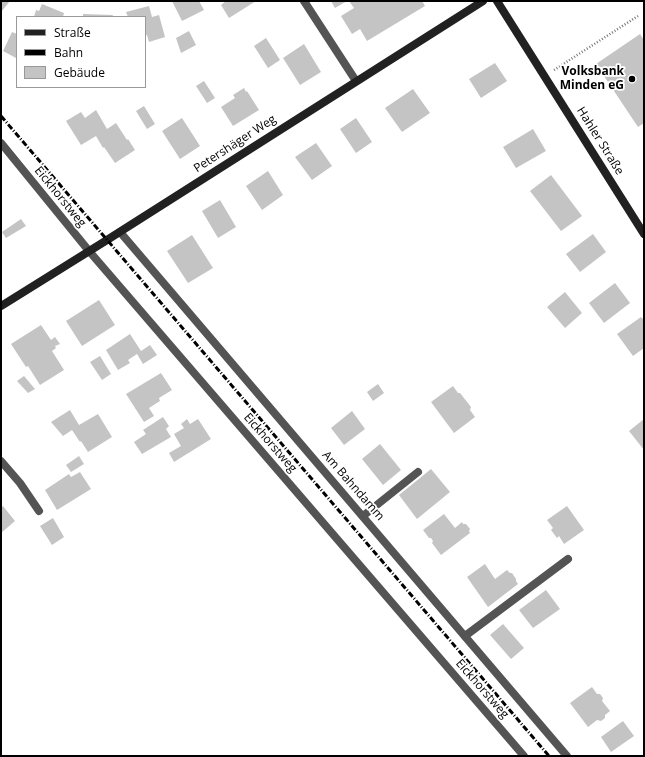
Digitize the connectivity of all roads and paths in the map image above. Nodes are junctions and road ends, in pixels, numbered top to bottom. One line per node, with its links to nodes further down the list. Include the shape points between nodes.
1 (304, 1): 6 (street)
2 (482, 1): 6 (street, Petershäger Weg)
3 (497, 1): 5 (street, Hahler Straße)
4 (638, 16): 5 (path)
5 (544, 76): 9 (street, Hahler Straße)
6 (356, 81): 8 (street, Petershäger Weg)
7 (1, 144): 10 (street, Eickhorstweg)
8 (120, 232): 10 (street, Petershäger Weg); 15 (street, Am Bahndamm)
9 (644, 234)
10 (89, 251): 11 (street, Petershäger Weg); 18 (street, Eickhorstweg)
11 (1, 306)
12 (1, 461): 14 (street)
13 (418, 472): 15 (street)
14 (39, 511)
15 (363, 516): 17 (street, Am Bahndamm)
16 (568, 559): 17 (street)
17 (465, 636): 19 (street, Am Bahndamm)
18 (524, 756)
19 (567, 756)

